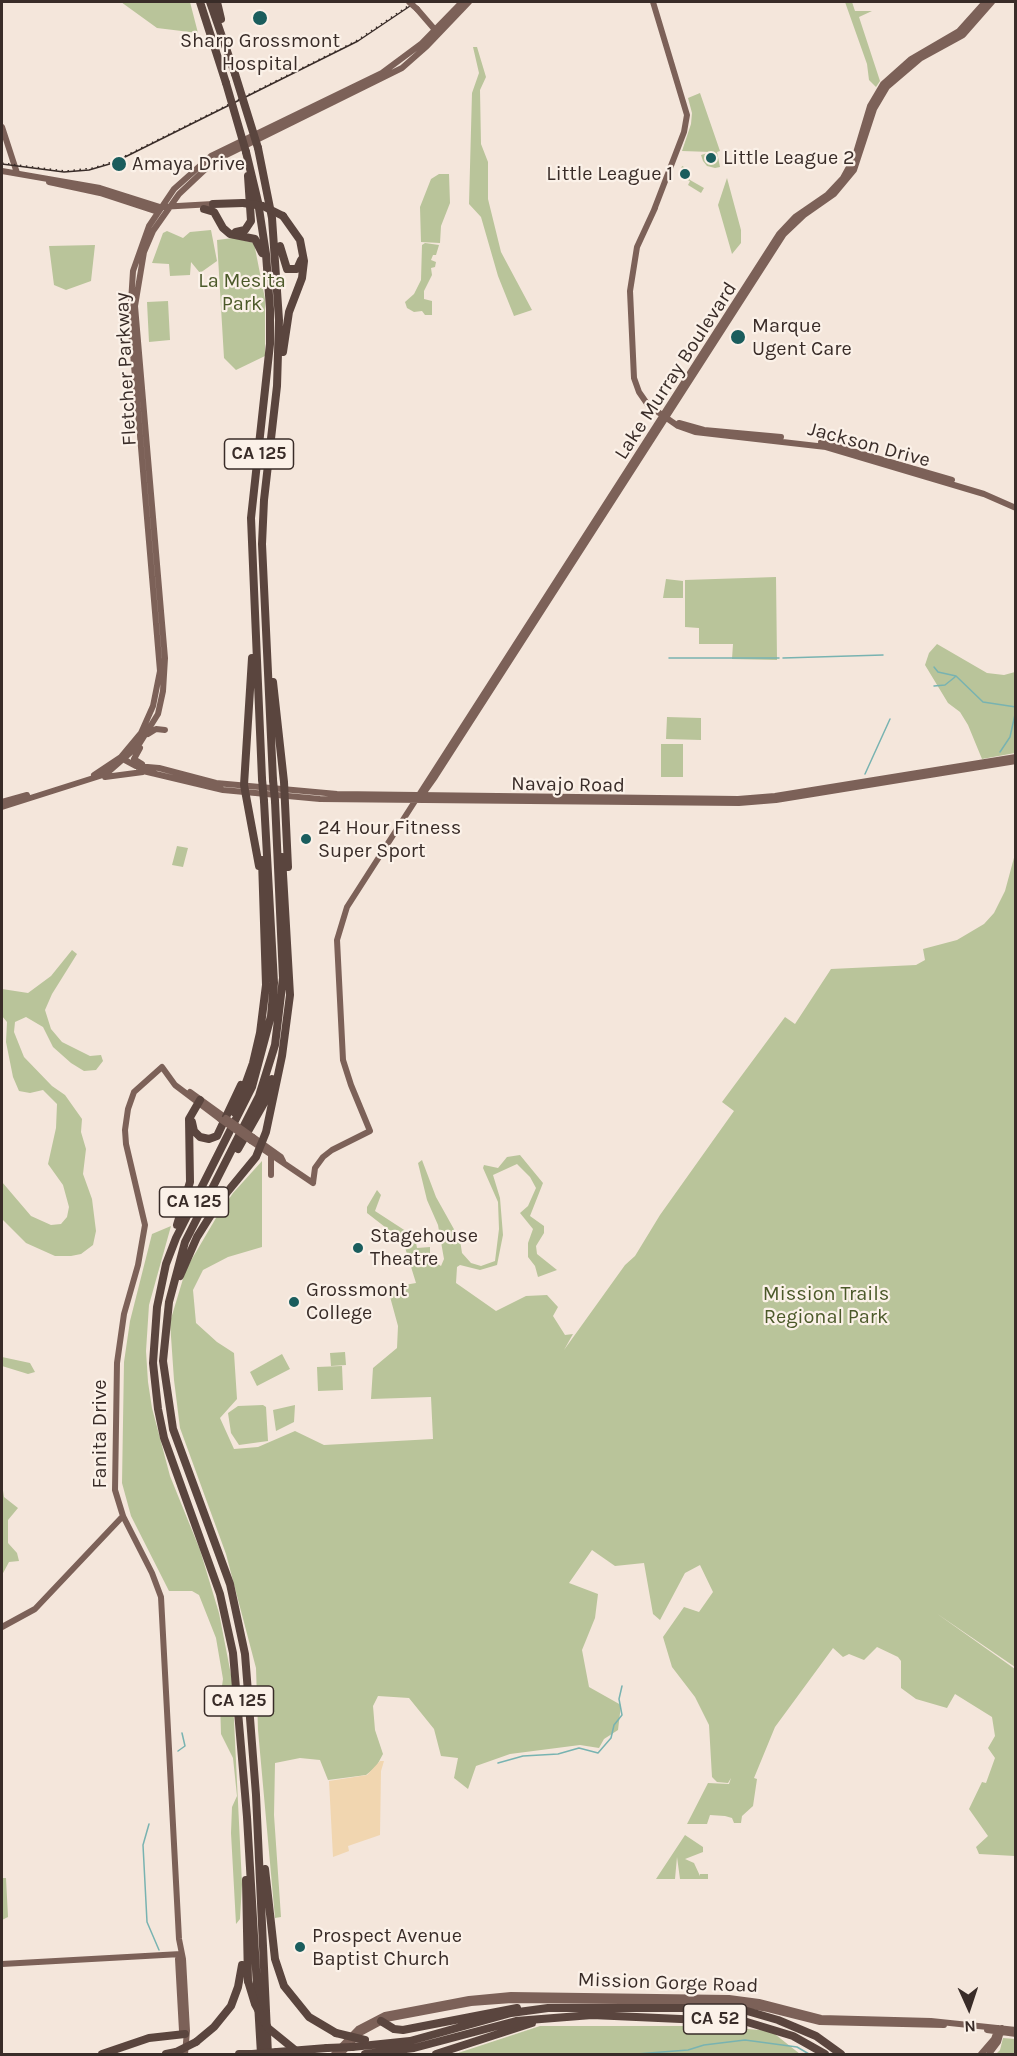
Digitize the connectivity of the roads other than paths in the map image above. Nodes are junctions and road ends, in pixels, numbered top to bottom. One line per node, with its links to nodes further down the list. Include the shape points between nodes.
1 (199, 2): 14 (highway, CA 125, bridge)
2 (210, 2): 11 (highway, CA 125)
3 (217, 2): 11 (highway)
4 (410, 2): 10 (main road, bridge)
5 (462, 2): 10 (main road, Fletcher Parkway)
6 (469, 2): 10 (main road, Fletcher Parkway)
7 (653, 2): 19 (main road, Jackson Drive, via 687,115)
8 (985, 2): 12 (main road, Lake Murray Boulevard, via 959,31 919,54)
9 (992, 2): 12 (main road, Lake Murray Boulevard, via 963,35)
10 (437, 32): 21 (main road, Fletcher Parkway, via 402,68 214,161)
11 (228, 52): 17 (highway, CA 125, bridge)
12 (888, 82): 28 (main road, Lake Murray Boulevard, via 870,106 855,156 843,178 779,234); 30 (main road, Lake Murray Boulevard, via 874,109 854,170 834,194 784,234)
13 (2, 127): 16 (main road)
14 (247, 153): 18 (highway, via 251,222 245,230 231,231); 26 (highway, CA 125, via 266,254)
15 (2, 171): 16 (main road)
16 (17, 173): 21 (main road)
17 (266, 187): 22 (highway, via 283,265 295,270 301,263 299,244); 29 (highway, CA 125, via 278,287)
18 (214, 206): 20 (main road); 21 (main road); 22 (highway, bridge, via 261,208)
19 (655, 208): 23 (main road, Jackson Drive); 25 (main road, Jackson Drive)
20 (204, 209): 21 (main road); 26 (highway, via 214,212 230,234 258,242)
21 (162, 210): 35 (main road, Fletcher Parkway, via 144,252 135,306); 42 (main road, Fletcher Parkway, via 138,250 130,287 140,442 133,449 141,454 160,671)
22 (282, 218): 29 (highway, via 300,240 304,261 289,312)
23 (647, 224): 24 (main road); 25 (main road, Jackson Drive)
24 (638, 226)
25 (637, 252): 30 (main road, Jackson Drive, via 630,297 634,378 645,401)
26 (270, 309): 37 (highway, CA 125, via 270,344 251,519)
27 (704, 333): 28 (main road)
28 (710, 341): 30 (main road, Lake Murray Boulevard)
29 (278, 386): 38 (highway, CA 125, via 262,519)
30 (664, 416): 31 (main road, Jackson Drive); 36 (main road, Lake Murray Boulevard)
31 (675, 423): 33 (main road, Jackson Drive, via 704,430 832,444 986,491); 34 (main road, Jackson Drive, via 703,434 826,447 984,494)
32 (159, 499): 35 (main road)
33 (1016, 504)
34 (1016, 508)
35 (153, 517): 39 (main road, Fletcher Parkway, via 165,658)
36 (584, 540): 40 (main road, Lake Murray Boulevard); 40 (main road, Lake Murray Boulevard, via 470,712)
37 (254, 619): 47 (highway); 57 (highway, CA 125, bridge)
38 (266, 630): 49 (highway); 55 (highway, CA 125, bridge)
39 (158, 714): 42 (main road, Fletcher Parkway); 42 (main road, via 159,724 165,730)
40 (468, 722): 53 (main road, Lake Murray Boulevard, via 425,791)
41 (130, 733): 42 (main road)
42 (144, 733): 44 (main road, Fletcher Parkway); 45 (main road, via 134,759)
43 (1016, 758): 50 (main road, Navajo Road, via 752,798); 54 (main road, Navajo Road, via 753,803)
44 (123, 759): 45 (main road, Navajo Road); 46 (main road, Fletcher Parkway, via 106,774); 48 (main road, Fletcher Parkway, via 91,776)
45 (151, 769): 46 (main road); 47 (main road, Navajo Road)
46 (93, 779): 51 (main road, Fletcher Parkway)
47 (244, 789): 49 (main road, Navajo Road); 58 (highway, via 257,851)
48 (46, 790): 51 (main road); 56 (main road, Fletcher Parkway)
49 (285, 793): 52 (main road, Navajo Road); 52 (main road, Navajo Road, via 336,800); 59 (highway)
50 (486, 795): 53 (main road, Navajo Road); 54 (main road)
51 (39, 796): 56 (main road, Fletcher Parkway)
52 (360, 797): 53 (main road, Navajo Road); 53 (main road, Navajo Road)
53 (417, 797): 54 (main road, Navajo Road); 65 (main road, Lake Murray Boulevard, via 346,907 337,940 343,1060 370,1131 323,1157 315,1168 313,1183)
54 (470, 800)
55 (275, 801): 59 (highway); 66 (highway, CA 125, via 283,964 280,1018 259,1096)
56 (2, 805)
57 (264, 805): 58 (highway); 68 (highway, CA 125, via 274,983 271,1016 252,1087)
58 (264, 919): 60 (highway, via 266,985)
59 (288, 935): 61 (highway, via 290,995)
60 (260, 1033): 62 (highway, via 221,1131 211,1139 200,1137 193,1129 193,1118); 68 (highway, via 254,1063)
61 (284, 1042): 63 (highway); 66 (highway, via 264,1103 231,1161)
62 (201, 1103): 63 (main road, bridge); 69 (highway, via 188,1124 188,1196); 71 (main road, Fanita Drive, via 162,1067 134,1092 125,1124 145,1224 117,1363 115,1475)
63 (262, 1146): 64 (main road); 65 (main road); 70 (highway, via 197,1238)
64 (271, 1155): 65 (main road); 67 (main road)
65 (282, 1161)
66 (224, 1166): 70 (highway, CA 125, via 185,1242)
67 (271, 1175)
68 (203, 1183): 69 (highway, CA 125)
69 (166, 1264): 73 (highway, CA 125, via 154,1334 158,1409 169,1456 209,1561 229,1629 238,1681)
70 (169, 1302): 75 (highway, CA 125, via 163,1361 168,1407 186,1471 230,1584 241,1632 249,1684)
71 (123, 1516): 72 (main road, via 35,1609); 76 (main road, Fanita Drive, via 161,1597)
72 (2, 1627)
73 (246, 1810): 74 (highway, CA 125); 74 (highway)
74 (248, 1922): 91 (highway, CA 125, via 254,1942); 94 (highway, bridge, via 238,1987 231,2006 196,2042); 97 (highway, bridge, via 247,1974 255,2004 268,2028)
75 (268, 1937): 90 (highway, bridge, via 284,1986 309,2017 336,2033 365,2040); 92 (highway, via 267,2033)
76 (181, 1954): 77 (main road); 88 (main road, Fanita Drive)
77 (2, 1964)
78 (577, 1998): 79 (main road, Mission Gorge Road, via 489,1999); 83 (main road, Mission Gorge Road, via 729,1998 770,2004 810,2016); 84 (main road, Mission Gorge Road, via 729,2002 809,2021)
79 (429, 2008): 82 (main road, Mission Gorge Road); 82 (main road, Mission Gorge Road)
80 (548, 2008): 82 (highway, via 501,2009 407,2029 392,2028); 90 (highway, CA 52, via 511,2013); 104 (highway, CA 52, via 728,2009 778,2020)
81 (562, 2016): 85 (highway, CA 52); 102 (highway); 103 (highway, CA 52, via 723,2019 793,2036)
82 (383, 2019): 98 (main road, Mission Gorge Road, via 346,2039); 99 (main road, Mission Gorge Road, via 360,2033)
83 (888, 2020): 84 (main road); 86 (main road, Mission Gorge Road, via 949,2022)
84 (877, 2024): 86 (main road, Mission Gorge Road)
85 (497, 2026): 100 (highway, CA 52, via 414,2048); 101 (highway)
86 (999, 2030): 87 (main road, Mission Gorge Road); 89 (main road, Mission Gorge Road); 105 (main road); 106 (main road)
87 (1016, 2030)
88 (185, 2034): 93 (highway, via 149,2038); 95 (main road, Fanita Drive)
89 (1016, 2034)
90 (423, 2037): 92 (highway, CA 52, bridge, via 384,2045)
91 (256, 2054): 92 (highway, CA 52, bridge); 96 (highway, CA 52)
92 (272, 2054)
93 (102, 2055)
94 (166, 2055)
95 (185, 2055)
96 (239, 2055)
97 (300, 2055)
98 (334, 2055)
99 (341, 2055)
100 (365, 2055)
101 (408, 2055)
102 (436, 2055)
103 (825, 2055)
104 (841, 2055)
105 (981, 2055)
106 (989, 2055)

